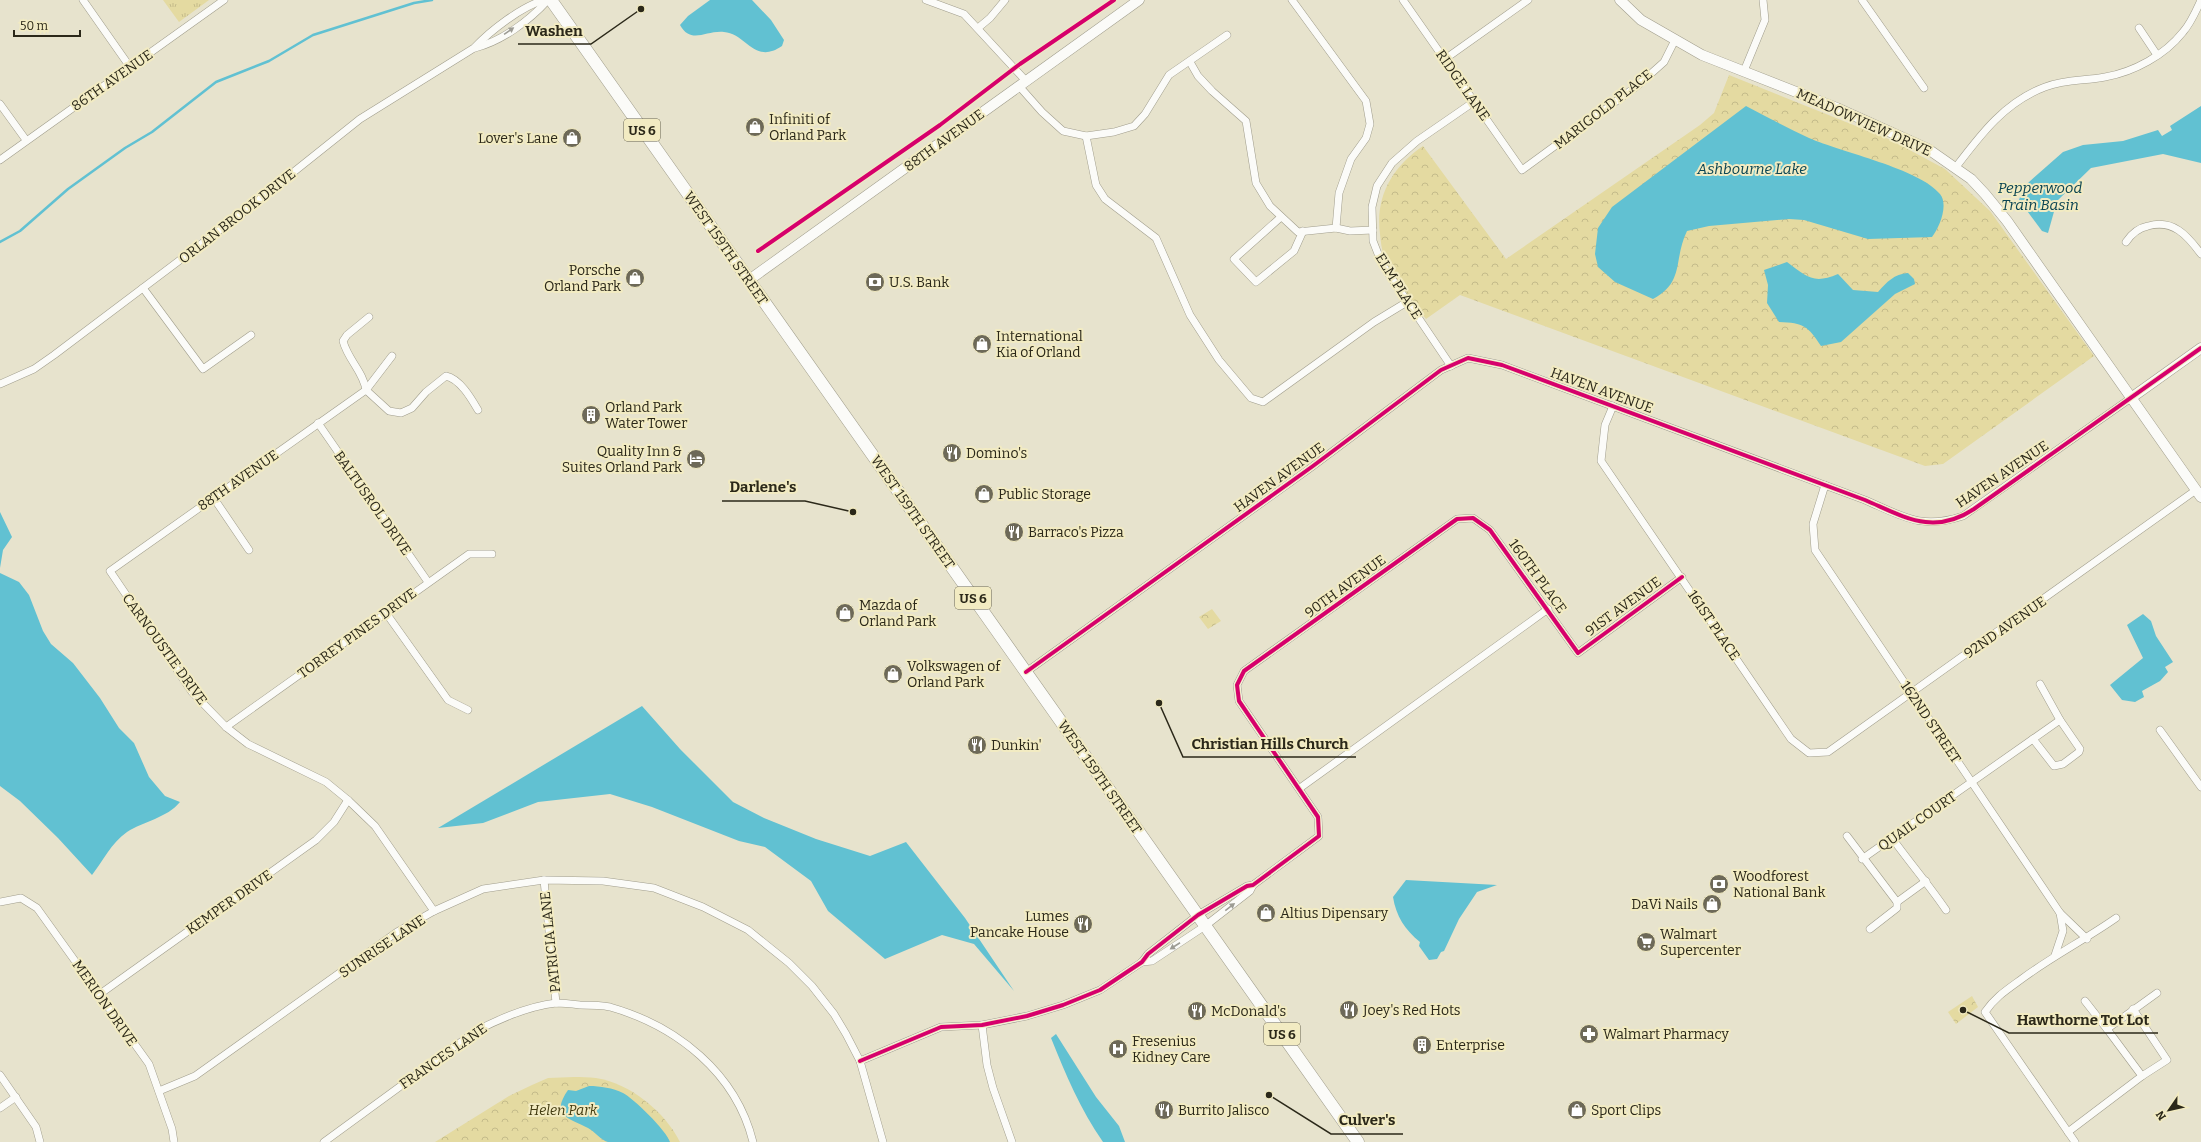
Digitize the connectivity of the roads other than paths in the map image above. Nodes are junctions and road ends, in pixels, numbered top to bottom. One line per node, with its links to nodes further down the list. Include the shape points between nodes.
1 (83, 0): 23 (street)
2 (224, 0): 23 (street, 86TH AVENUE)
3 (544, 0): 19 (street, ORLAN BROOK DRIVE, via 534,3 486,35)
4 (549, 0): 19 (street, ORLAN BROOK DRIVE, one-way to 4, via 492,43 537,12); 40 (main road, WEST 159TH STREET / US 6)
5 (926, 0): 15 (street, via 964,14)
6 (1005, 0): 15 (street)
7 (1139, 0): 25 (street, 88TH AVENUE)
8 (1292, 0): 35 (street, via 1366,101 1370,124 1366,138 1351,159 1340,193)
9 (1403, 0): 21 (street, RIDGE LANE)
10 (1528, 0): 21 (street)
11 (1620, 0): 18 (street, MEADOWVIEW DRIVE, via 1640,20)
12 (1763, 0): 24 (street, via 1764,20)
13 (1862, 0): 26 (street)
14 (2201, 0): 20 (street, via 2184,32)
15 (978, 28): 25 (street)
16 (2139, 28): 20 (street)
17 (1227, 35): 22 (street)
18 (1675, 40): 24 (street, MEADOWVIEW DRIVE, via 1702,55); 33 (street, MARIGOLD PLACE, via 1664,62 1637,86)
19 (474, 48): 41 (street, ORLAN BROOK DRIVE, via 360,119)
20 (2157, 55): 32 (street, via 2144,64 2120,73 2068,81 2032,93 1989,124)
21 (1445, 59): 27 (street, RIDGE LANE)
22 (1190, 62): 29 (street, via 1169,75 1146,114 1134,126); 34 (street, via 1198,76 1212,91 1246,121 1256,183 1270,206)
23 (130, 67): 30 (street, 86TH AVENUE)
24 (1744, 71): 32 (street, MEADOWVIEW DRIVE, via 1912,140)
25 (1022, 84): 29 (street, via 1042,112 1062,131); 40 (street, 88TH AVENUE)
26 (1924, 88)
27 (1475, 101): 33 (street, RIDGE LANE); 36 (street, ELM PLACE, via 1417,141 1392,163 1377,186 1372,207)
28 (0, 104): 30 (street)
29 (1086, 136): 42 (street, via 1096,185 1105,199 1156,238 1190,315 1219,360 1251,398 1262,402 1374,322)
30 (26, 140): 31 (street, 86TH AVENUE)
31 (0, 160)
32 (1956, 167): 50 (street, MEADOWVIEW DRIVE, via 1985,194 2007,222)
33 (1522, 170)
34 (1281, 217): 37 (street, via 1298,232); 37 (street, via 1234,259 1256,282 1294,251)
35 (1336, 228): 36 (street, via 1350,231); 37 (street)
36 (1373, 230): 42 (street, ELM PLACE, via 1373,241 1382,264)
37 (1303, 231)
38 (2126, 242): 39 (street, via 2139,228 2162,224 2180,230 2188,236)
39 (2201, 254)
40 (749, 280): 66 (main road, WEST 159TH STREET / US 6)
41 (143, 288): 44 (street, via 203,369); 48 (street, ORLAN BROOK DRIVE, via 34,369)
42 (1407, 302): 47 (street, ELM PLACE)
43 (369, 316): 49 (street, via 343,341 345,350 364,379)
44 (252, 335)
45 (2201, 348): 50 (street, HAVEN AVENUE)
46 (392, 356): 49 (street, 88TH AVENUE)
47 (1450, 366): 51 (street, HAVEN AVENUE, via 1468,358 1502,365); 66 (street, HAVEN AVENUE, via 1441,370 1307,471)
48 (0, 384)
49 (366, 390): 52 (street, via 389,411 401,413 412,408 426,392 446,376 452,377); 53 (street, 88TH AVENUE)
50 (2131, 398): 54 (street, HAVEN AVENUE, via 1974,509 1948,521 1922,522); 55 (street, MEADOWVIEW DRIVE)
51 (1613, 406): 54 (street, HAVEN AVENUE); 61 (street, 161ST PLACE, via 1605,425 1601,461)
52 (478, 410)
53 (318, 423): 56 (street, 88TH AVENUE); 62 (street, BALTUSROL DRIVE)
54 (1825, 485): 68 (street, 162ND STREET, via 1813,524 1815,550)
55 (2199, 493): 68 (street, 92ND AVENUE)
56 (213, 497): 58 (street); 60 (street, 88TH AVENUE)
57 (1473, 518): 63 (street, 160TH PLACE, via 1490,530); 76 (street, 90TH AVENUE, via 1457,519 1244,671 1237,685 1239,701)
58 (249, 550)
59 (492, 554): 62 (street, TORREY PINES DRIVE, via 469,554)
60 (110, 571): 71 (street, CARNOUSTIE DRIVE, via 192,692)
61 (1682, 577): 65 (street, 91ST AVENUE); 74 (street, 161ST PLACE, via 1791,739)
62 (428, 582): 64 (street, TORREY PINES DRIVE)
63 (1548, 609): 65 (street, 160TH PLACE); 76 (street)
64 (386, 613): 69 (street, via 448,700); 71 (street, TORREY PINES DRIVE)
65 (1578, 653)
66 (1026, 672): 90 (main road, WEST 159TH STREET / US 6)
67 (2040, 684): 70 (street)
68 (1911, 693): 74 (street, 92ND AVENUE, via 1828,752); 75 (street, 162ND STREET)
69 (468, 710)
70 (2060, 720): 73 (street, QUAIL COURT); 73 (street, via 2080,749 2064,764 2054,766)
71 (226, 727): 78 (street, CARNOUSTIE DRIVE, via 248,744 326,782)
72 (2160, 730): 77 (street)
73 (2033, 739): 75 (street, QUAIL COURT)
74 (1809, 753)
75 (1972, 782): 80 (street, QUAIL COURT); 89 (street, 162ND STREET)
76 (1300, 788): 84 (street, via 1318,817 1319,836)
77 (2201, 788)
78 (348, 800): 88 (street, CARNOUSTIE DRIVE, via 375,826); 98 (street, KEMPER DRIVE, via 334,822 316,840)
79 (1847, 836): 81 (street)
80 (1892, 838): 81 (street, QUAIL COURT); 83 (street, via 1918,875)
81 (1862, 859): 86 (street)
82 (544, 880): 88 (street, SUNRISE LANE, via 483,889); 100 (street, PATRICIA LANE); 104 (street, SUNRISE LANE, via 604,881 654,888 703,907 748,930 789,963 812,986 834,1014)
83 (1926, 881): 86 (street); 87 (street)
84 (1253, 885): 90 (street); 92 (street, one-way to 84, via 1250,891)
85 (0, 902): 98 (street, MERION DRIVE, via 21,898 37,908)
86 (1897, 902): 93 (street, via 1897,908)
87 (1946, 910)
88 (434, 911): 107 (street, SUNRISE LANE, via 397,932 195,1076)
89 (2060, 913): 94 (street); 95 (street, 162ND STREET, via 2063,932)
90 (1198, 915): 92 (main road, WEST 159TH STREET / US 6); 96 (street, via 1148,954)
91 (2116, 918): 94 (street)
92 (1205, 926): 96 (street, one-way to 96, via 1152,961); 117 (main road, WEST 159TH STREET / US 6)
93 (1870, 929)
94 (2087, 938): 95 (street)
95 (2055, 955): 110 (street, via 1994,999 1985,1012)
96 (1142, 962): 102 (street, via 1100,990 1063,1005 1027,1016)
97 (2157, 993): 101 (street)
98 (100, 994): 107 (street, MERION DRIVE, via 149,1064)
99 (2085, 1001): 103 (street)
100 (556, 1003): 113 (street, FRANCES LANE, via 498,1019 476,1031); 114 (street, FRANCES LANE, via 609,1007 657,1025 689,1044 721,1076 748,1121)
101 (2133, 1009): 103 (street); 106 (street, via 2167,1060)
102 (982, 1025): 104 (street, via 941,1027); 116 (street, via 987,1065)
103 (2106, 1029): 106 (street)
104 (860, 1061): 115 (street, SUNRISE LANE)
105 (0, 1075): 108 (street)
106 (2142, 1076): 110 (street)
107 (159, 1090): 112 (street, MERION DRIVE)
108 (16, 1097): 109 (street); 111 (street, via 36,1127)
109 (0, 1108)
110 (2068, 1132): 118 (street)
111 (40, 1142)
112 (174, 1142)
113 (324, 1142)
114 (753, 1142)
115 (883, 1142)
116 (1012, 1142)
117 (1358, 1142)
118 (2075, 1142)

